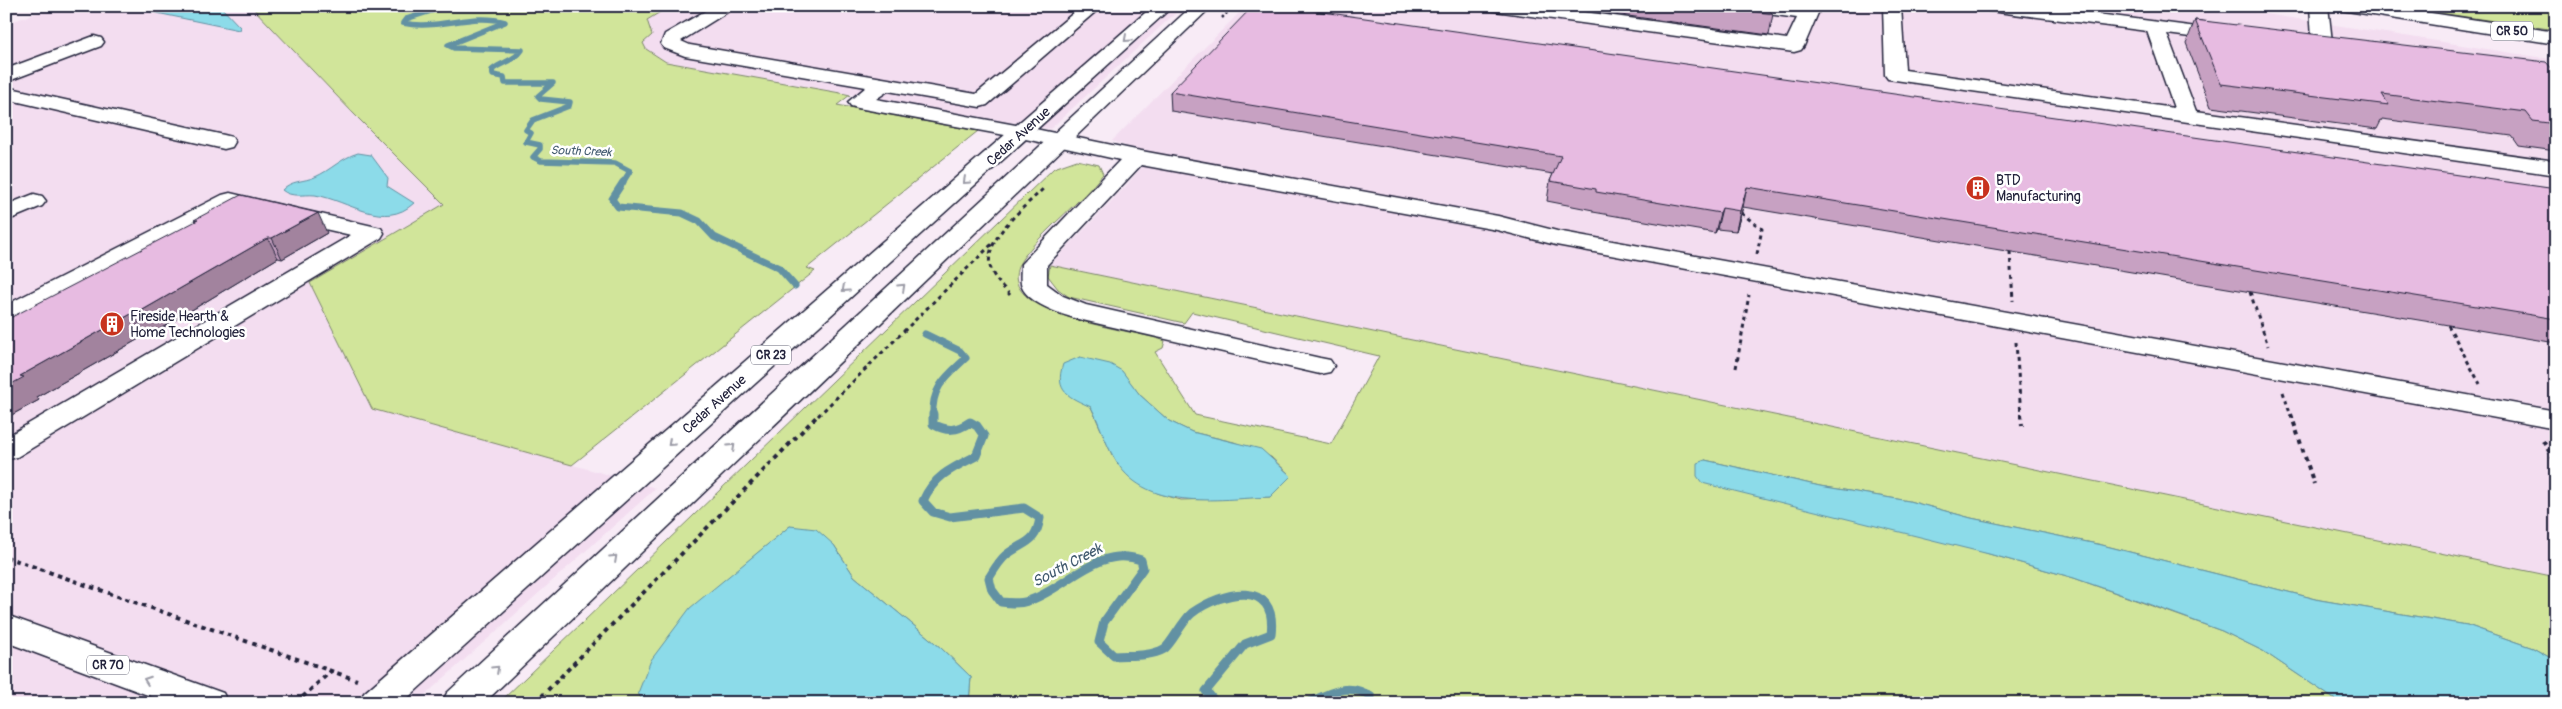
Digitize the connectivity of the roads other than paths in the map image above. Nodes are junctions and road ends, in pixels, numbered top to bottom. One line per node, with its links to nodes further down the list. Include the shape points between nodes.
1 (728, 6): 18 (main road, via 672,38 671,44 685,50)
2 (1094, 6): 18 (main road, via 980,101)
3 (1164, 6): 21 (main road, Cedar Avenue / CR 23, one-way to 21)
4 (1203, 6): 22 (main road, CR 23)
5 (1495, 6): 11 (main road, via 1794,46)
6 (1746, 6): 11 (main road)
7 (1892, 6): 20 (main road, via 1895,76)
8 (1990, 6): 12 (main road)
9 (2319, 6): 16 (main road, via 2330,42 2301,46)
10 (2347, 6): 14 (main road, CR 50)
11 (1810, 10)
12 (2155, 27): 13 (main road); 20 (main road)
13 (2243, 38)
14 (2556, 38)
15 (94, 42): 17 (main road)
16 (2272, 42)
17 (6, 76)
18 (883, 84): 21 (main road, via 858,102)
19 (6, 93): 23 (main road)
20 (2187, 115): 25 (main road)
21 (1021, 132): 22 (main road); 33 (main road, Cedar Avenue / CR 23, one-way to 33)
22 (1057, 141): 24 (main road); 35 (main road, CR 23, one-way to 22)
23 (224, 142)
24 (1136, 157): 29 (main road, via 1034,264 1034,286 1058,304 1078,311); 30 (main road, via 1498,223 1575,242)
25 (2556, 168)
26 (34, 201): 27 (main road)
27 (6, 214)
28 (6, 316): 31 (main road, via 230,200 372,234)
29 (1320, 366)
30 (2556, 420)
31 (6, 450)
32 (6, 628): 34 (main road, CR 70, one-way to 32)
33 (384, 697)
34 (210, 703)
35 (460, 703)

